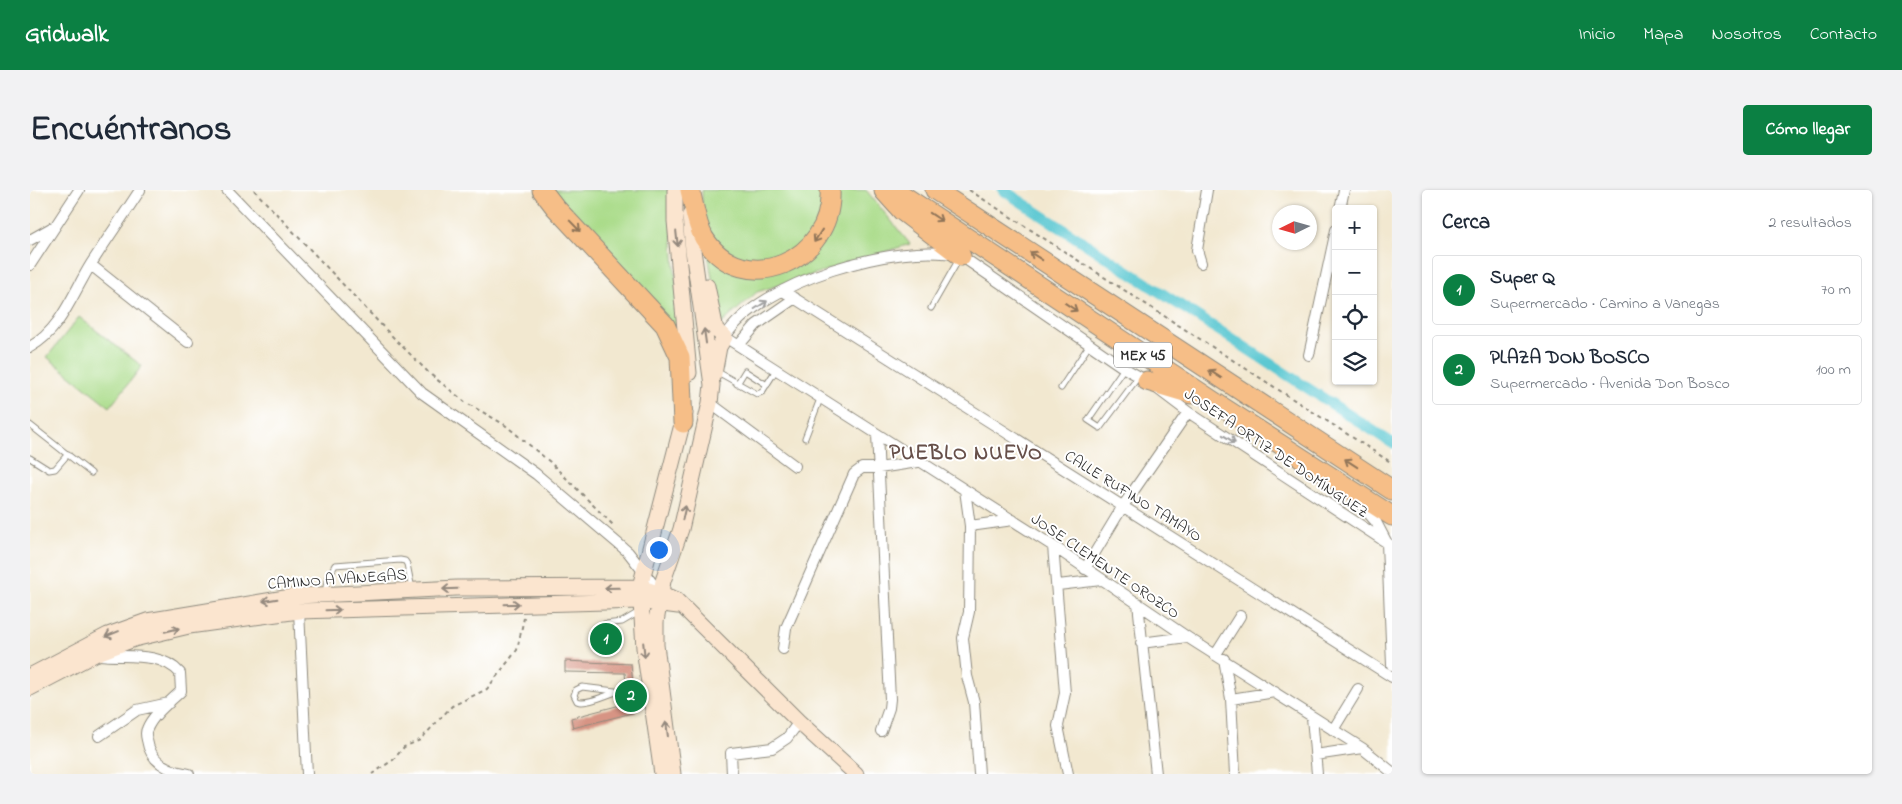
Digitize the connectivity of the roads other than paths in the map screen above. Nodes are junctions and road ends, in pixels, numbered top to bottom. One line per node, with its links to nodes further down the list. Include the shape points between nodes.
1 (79, 190): 16 (street)
2 (140, 190): 23 (street)
3 (226, 190): 66 (street, via 422,394 536,474 628,552)
4 (542, 190): 44 (highway, one-way to 44, via 665,325 680,357)
5 (675, 190): 44 (main road, one-way to 44, via 675,221 690,365 689,395)
6 (689, 190): 7 (highway, one-way to 6, via 826,223 811,246 790,263 760,269 730,262 712,248 700,228); 19 (main road)
7 (830, 190)
8 (883, 190): 20 (highway, via 902,211)
9 (895, 190): 41 (highway, MEX 45, one-way to 41)
10 (935, 190): 15 (highway, MEX 45)
11 (954, 190): 15 (highway)
12 (1207, 190): 21 (street, via 1197,250)
13 (1344, 190): 14 (street)
14 (1341, 205)
15 (976, 217): 56 (highway, MEX 45, one-way to 15)
16 (56, 226): 17 (street); 22 (street)
17 (30, 240)
18 (1332, 249): 32 (street)
19 (693, 250): 27 (main road, via 706,279 716,330); 35 (main road, one-way to 19)
20 (961, 256): 24 (street, via 908,253 868,260 831,270); 26 (lane); 29 (street, JOSEFA ORTIZ DE DOMÍNGUEZ)
21 (1201, 263)
22 (30, 265)
23 (91, 265): 28 (street); 31 (street, via 54,326 43,339)
24 (783, 291): 25 (street, CALLE RUFINO TAMAYO); 27 (street, one-way to 24, via 736,322)
25 (795, 298): 30 (street, via 756,325); 57 (street, CALLE RUFINO TAMAYO)
26 (931, 308)
27 (725, 337): 30 (street, JOSE CLEMENTE OROZCO); 35 (main road)
28 (188, 342)
29 (1090, 344): 33 (street, JOSEFA ORTIZ DE DOMÍNGUEZ); 39 (lane)
30 (739, 346): 34 (street, JOSE CLEMENTE OROZCO)
31 (30, 347)
32 (1309, 355)
33 (1124, 368): 36 (street, JOSEFA ORTIZ DE DOMÍNGUEZ); 36 (lane, via 1088,420 1100,428)
34 (776, 370): 38 (lane); 40 (street, JOSE CLEMENTE OROZCO)
35 (713, 378): 37 (lane); 42 (main road)
36 (1143, 378): 41 (highway); 43 (street, JOSEFA ORTIZ DE DOMÍNGUEZ)
37 (737, 384): 38 (lane, via 757,394); 38 (lane, via 745,371)
38 (767, 385)
39 (1061, 388)
40 (820, 399): 46 (street, JOSE CLEMENTE OROZCO); 47 (lane)
41 (1213, 401): 54 (highway, MEX 45)
42 (710, 403): 51 (street); 64 (main road, one-way to 42)
43 (1188, 412): 57 (street); 62 (street, JOSEFA ORTIZ DE DOMÍNGUEZ, one-way to 62)
44 (683, 423): 61 (main road)
45 (30, 425): 48 (lane)
46 (877, 434): 50 (street, JOSE CLEMENTE OROZCO); 52 (street)
47 (805, 438)
48 (68, 454): 49 (lane, via 55,469 49,470); 53 (lane)
49 (30, 458)
50 (918, 462): 52 (street); 55 (street, JOSE CLEMENTE OROZCO)
51 (795, 466)
52 (880, 468): 80 (street, via 862,468 851,478 786,628); 98 (street, via 890,699)
53 (91, 473)
54 (1347, 487): 58 (highway, MEX 45); 62 (street)
55 (965, 490): 59 (street, JOSE CLEMENTE OROZCO); 60 (street)
56 (1392, 490)
57 (1123, 506): 65 (street); 85 (street, CALLE RUFINO TAMAYO)
58 (1392, 516)
59 (1013, 520): 60 (street); 63 (street, JOSE CLEMENTE OROZCO)
60 (970, 526): 109 (street, via 969,612 963,638 974,702)
61 (655, 535): 64 (main road, via 660,551 668,553); 66 (main road)
62 (1390, 545): 69 (street)
63 (1053, 546): 65 (street, JOSE CLEMENTE OROZCO); 68 (street)
64 (674, 548): 72 (main road)
65 (1084, 569): 67 (street, JOSE CLEMENTE OROZCO)
66 (644, 571): 72 (street); 73 (main road)
67 (1101, 580): 68 (street); 74 (street, JOSE CLEMENTE OROZCO)
68 (1058, 585): 110 (street, via 1065,693 1058,726)
69 (1390, 588): 83 (street)
70 (412, 590): 71 (main road, CAMINO A VANEGAS); 71 (lane, via 407,564 400,560 337,564 327,580); 73 (main road, CAMINO A VANEGAS, one-way to 70)
71 (325, 594): 84 (main road, CAMINO A VANEGAS, one-way to 84, via 147,621 108,636)
72 (659, 598): 73 (main road, CAMINO A VANEGAS); 86 (main road); 96 (main road, CAMINO A VANEGAS, via 675,599)
73 (640, 600): 75 (main road, CAMINO A VANEGAS, one-way to 73); 77 (lane, via 622,622); 86 (main road, one-way to 86)
74 (1138, 603): 78 (street, JOSE CLEMENTE OROZCO); 79 (street)
75 (299, 611): 81 (main road, CAMINO A VANEGAS, one-way to 75, via 189,626); 104 (street)
76 (1240, 616): 82 (street)
77 (605, 624)
78 (1187, 637): 79 (street); 82 (street, JOSE CLEMENTE OROZCO)
79 (1141, 643): 111 (street)
80 (784, 649)
81 (126, 650): 87 (main road, CAMINO A VANEGAS, via 95,654); 94 (street, via 168,662 180,673 181,691)
82 (1220, 657): 92 (street, JOSE CLEMENTE OROZCO); 93 (street)
83 (1392, 665)
84 (30, 676)
85 (1392, 678)
86 (655, 685): 88 (lane); 105 (main road); 106 (main road, one-way to 86)
87 (30, 688)
88 (633, 688)
89 (626, 689): 91 (lane)
90 (1358, 689): 97 (street)
91 (615, 691): 91 (lane, via 582,687 574,695 577,701 584,703)
92 (1275, 692): 93 (street); 95 (street, JOSE CLEMENTE OROZCO)
93 (1231, 699): 112 (street)
94 (170, 702): 99 (street, via 137,710); 103 (street, via 147,728 148,748 158,763)
95 (1312, 717): 97 (street, JOSE CLEMENTE OROZCO); 101 (street)
96 (799, 722): 107 (street, via 787,738 772,748 731,753); 108 (main road, CAMINO A VANEGAS)
97 (1333, 730): 100 (street, JOSE CLEMENTE OROZCO)
98 (881, 731)
99 (99, 736)
100 (1362, 748): 101 (street); 102 (street, JOSE CLEMENTE OROZCO)
101 (1315, 755): 113 (street)
102 (1390, 770)
103 (188, 774)
104 (307, 774)
105 (662, 774)
106 (672, 774)
107 (732, 774)
108 (856, 774)
109 (979, 774)
110 (1068, 774)
111 (1156, 774)
112 (1235, 774)
113 (1317, 774)

